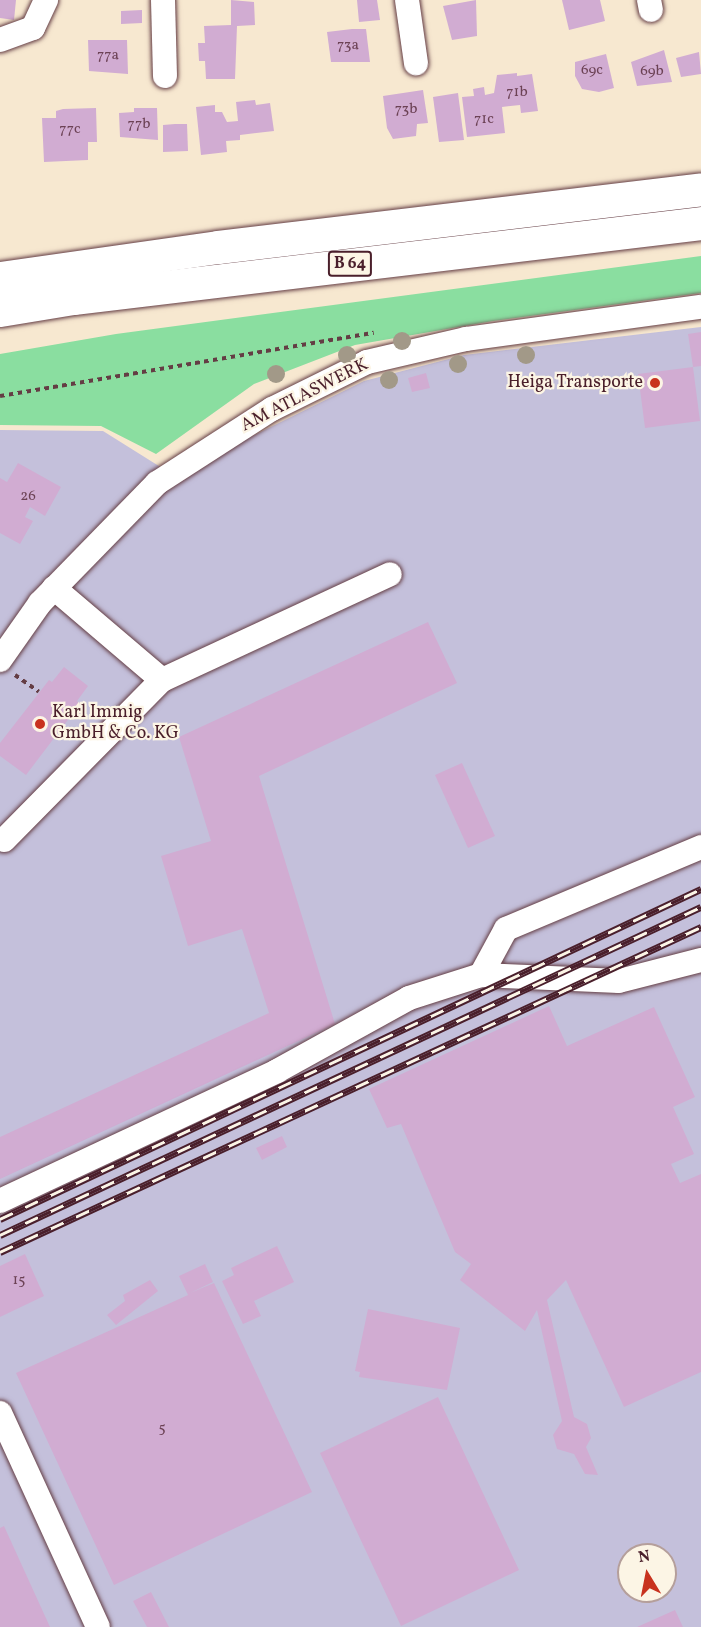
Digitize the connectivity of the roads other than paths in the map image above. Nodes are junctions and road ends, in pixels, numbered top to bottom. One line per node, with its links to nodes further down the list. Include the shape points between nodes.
1 (45, 0): 4 (street, via 33,28)
2 (163, 0): 6 (street)
3 (407, 0): 5 (street)
4 (0, 40)
5 (416, 63)
6 (165, 76)
7 (701, 189): 9 (highway, B 64, via 218,247)
8 (701, 222): 11 (highway, B 64, via 73,297)
9 (0, 278)
10 (701, 307): 13 (street, AM ATLASWERK, via 466,339 368,362 273,409 157,483)
11 (0, 310)
12 (390, 574): 15 (street)
13 (54, 588): 14 (street, AM ATLASWERK); 15 (street)
14 (0, 660)
15 (162, 680): 16 (street)
16 (4, 840)
17 (701, 847): 19 (street, via 506,929)
18 (701, 960): 19 (street, via 619,981)
19 (481, 975): 20 (street, via 409,998 277,1071)
20 (0, 1201)
21 (0, 1413): 22 (street)
22 (98, 1627)

